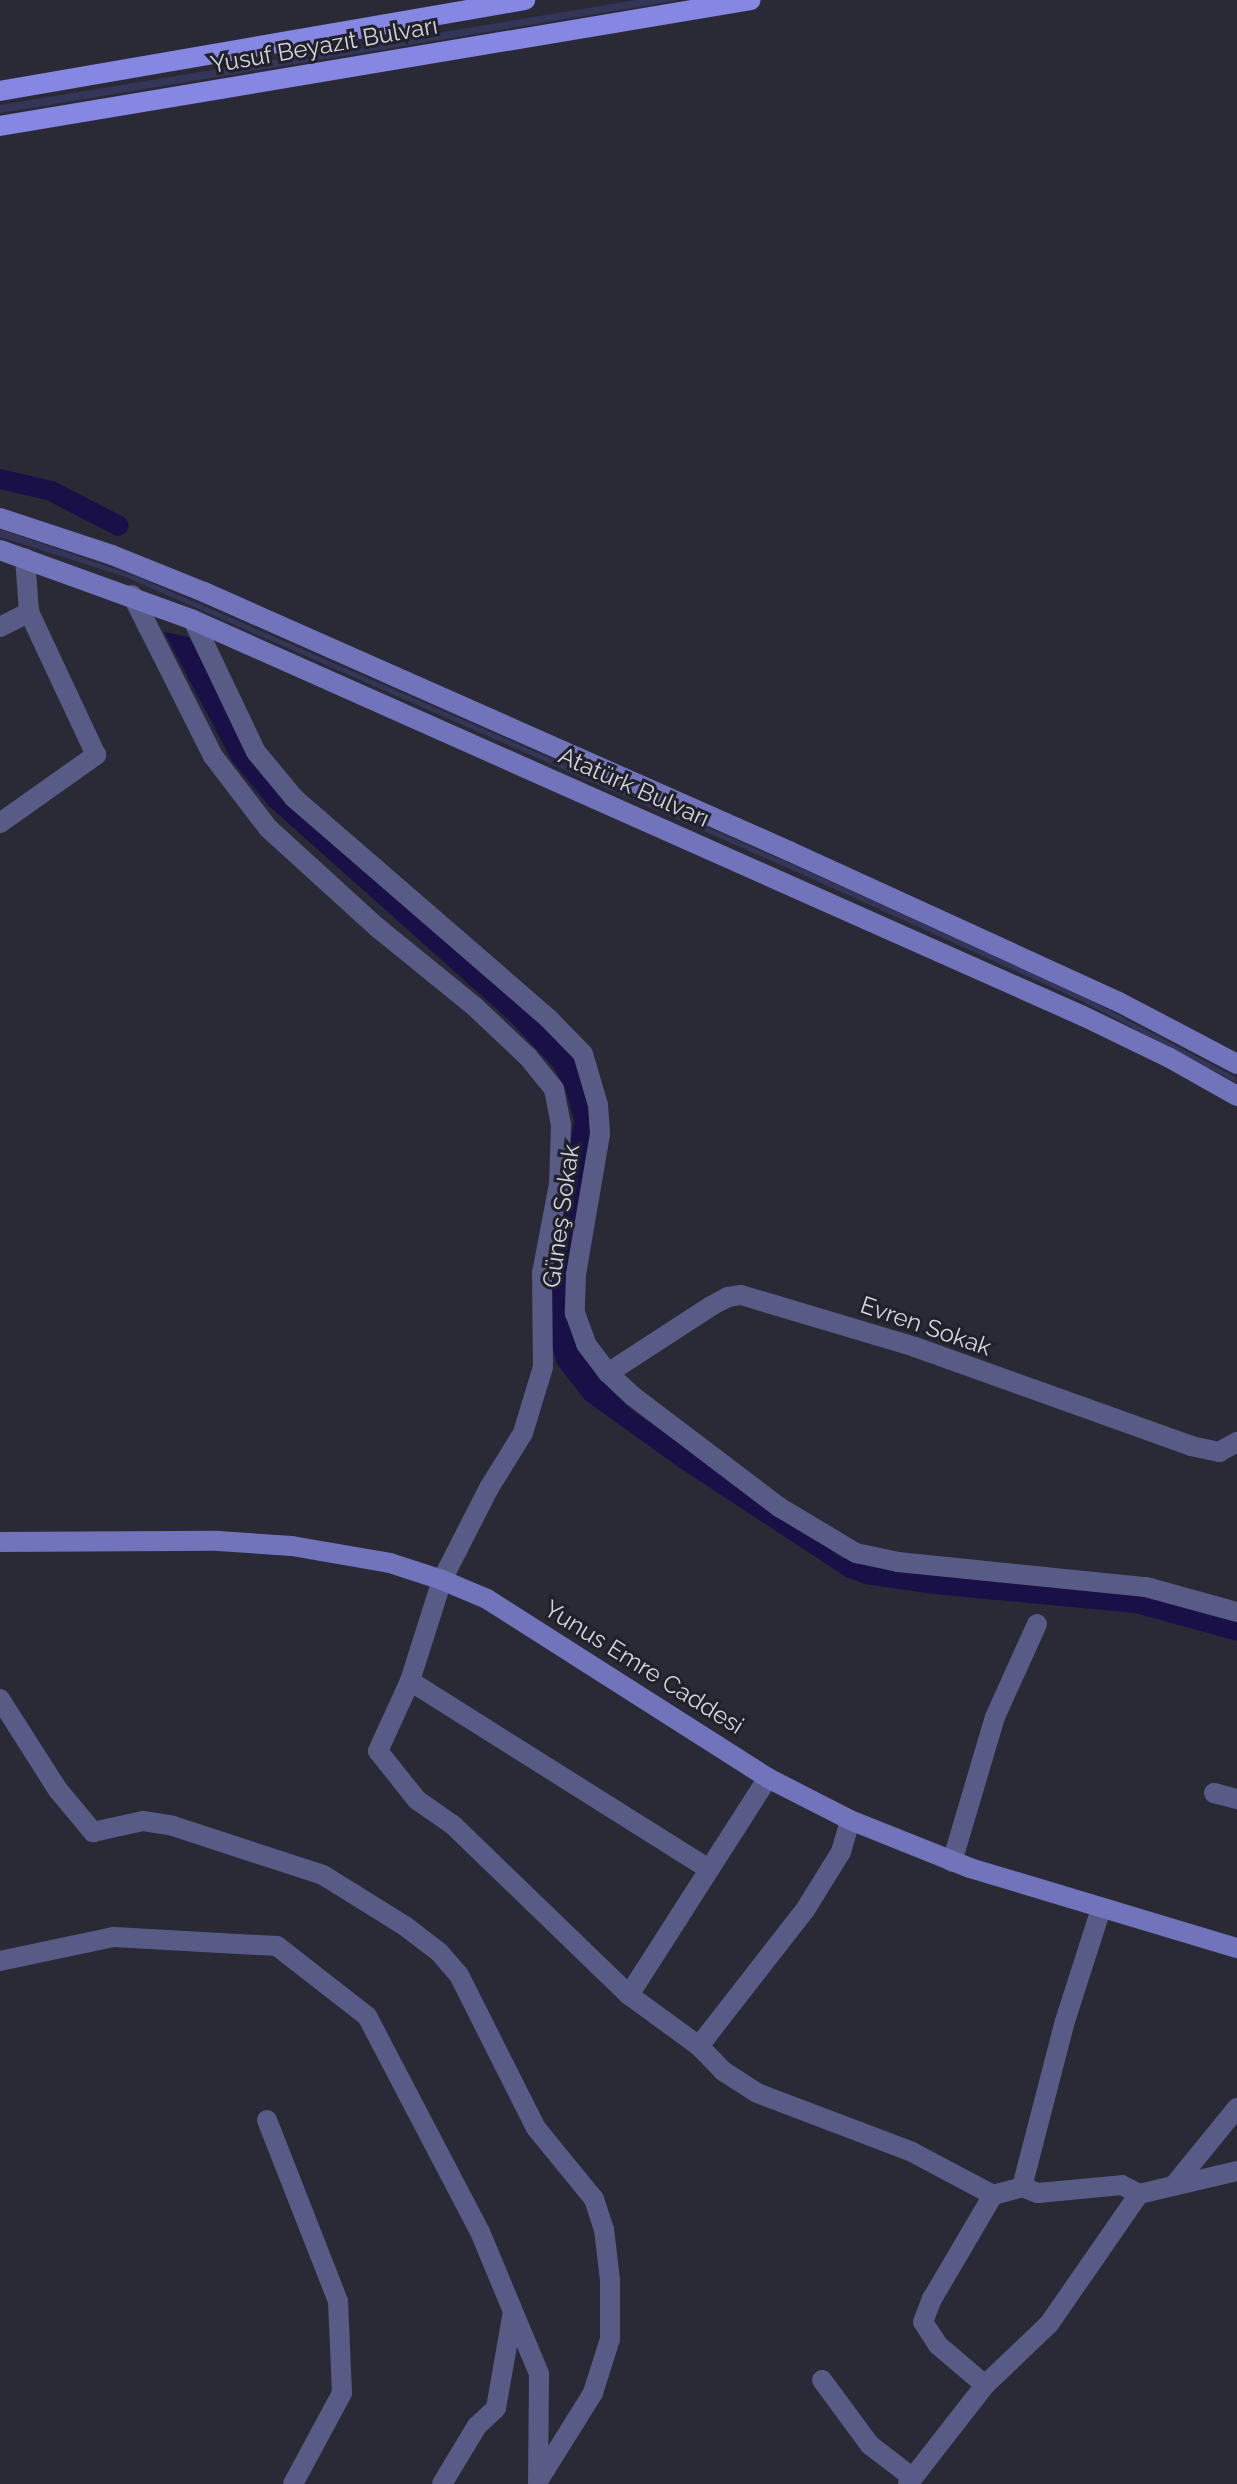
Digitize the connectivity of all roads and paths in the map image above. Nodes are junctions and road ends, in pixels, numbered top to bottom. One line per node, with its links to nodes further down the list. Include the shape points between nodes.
1 (525, 0): 3 (main road, Yusuf Beyazıt Bulvarı)
2 (751, 0): 4 (main road, Yusuf Beyazıt Bulvarı)
3 (0, 91)
4 (0, 126)
5 (0, 518): 13 (main road, Atatürk Bulvarı, via 219,598 1090,989)
6 (0, 550): 7 (main road, Atatürk Bulvarı)
7 (25, 558): 8 (main road, Atatürk Bulvarı); 9 (street)
8 (132, 595): 10 (main road, Atatürk Bulvarı); 18 (street, via 213,756 268,828 474,1006 554,1089 561,1125 559,1184 542,1273 543,1367 523,1433)
9 (29, 612): 11 (street); 12 (street, via 96,755)
10 (193, 620): 14 (main road, Atatürk Bulvarı, via 1083,1016); 15 (street, Güneş Sokak, via 256,752 294,798 583,1054 598,1105 600,1134 576,1275 575,1313 586,1344)
11 (0, 627)
12 (0, 823)
13 (1237, 1064)
14 (1237, 1096)
15 (608, 1373): 16 (street, Evren Sokak, via 711,1306 741,1295 915,1347 1191,1446 1219,1452); 19 (street, Güneş Sokak, via 779,1507 856,1553 898,1562 1146,1587)
16 (1237, 1442)
17 (0, 1542): 18 (main road, Yunus Emre Caddesi, via 292,1546 390,1563)
18 (442, 1580): 21 (street); 23 (main road, Yunus Emre Caddesi, via 552,1637)
19 (1237, 1612)
20 (1037, 1624): 27 (street, via 995,1717)
21 (410, 1681): 28 (street); 32 (street, via 378,1751 417,1800 453,1825)
22 (0, 1699): 45 (street, via 58,1790 93,1832 143,1821 173,1826 323,1875 405,1926 459,1975 536,2128 594,2199 604,2229 610,2339 593,2393)
23 (768, 1778): 26 (main road, Yunus Emre Caddesi); 28 (street)
24 (1214, 1793): 25 (street)
25 (1237, 1799)
26 (850, 1820): 27 (main road, Yunus Emre Caddesi); 33 (street, via 841,1852 805,1910)
27 (952, 1862): 29 (main road, Yunus Emre Caddesi)
28 (708, 1869): 32 (street)
29 (1101, 1909): 30 (main road, Yunus Emre Caddesi); 38 (street, via 1065,2021)
30 (1237, 1948)
31 (0, 1961): 41 (street, via 114,1937 277,1946 367,2016 480,2232)
32 (629, 1995): 33 (street)
33 (699, 2046): 40 (street, via 723,2071 757,2093 912,2152)
34 (1237, 2108): 37 (street)
35 (267, 2120): 46 (street, via 338,2301 342,2393)
36 (1237, 2171): 37 (street)
37 (1175, 2184): 39 (street)
38 (1022, 2187): 39 (street, via 1038,2193 1122,2185); 40 (street)
39 (1139, 2194): 43 (street, via 1049,2324)
40 (993, 2195): 43 (street, via 923,2322 938,2345)
41 (513, 2312): 45 (street, via 539,2374); 47 (street, via 496,2408 477,2426)
42 (822, 2380): 44 (street, via 870,2445)
43 (985, 2385): 44 (street)
44 (910, 2481)
45 (538, 2483)
46 (293, 2484)
47 (442, 2484)

